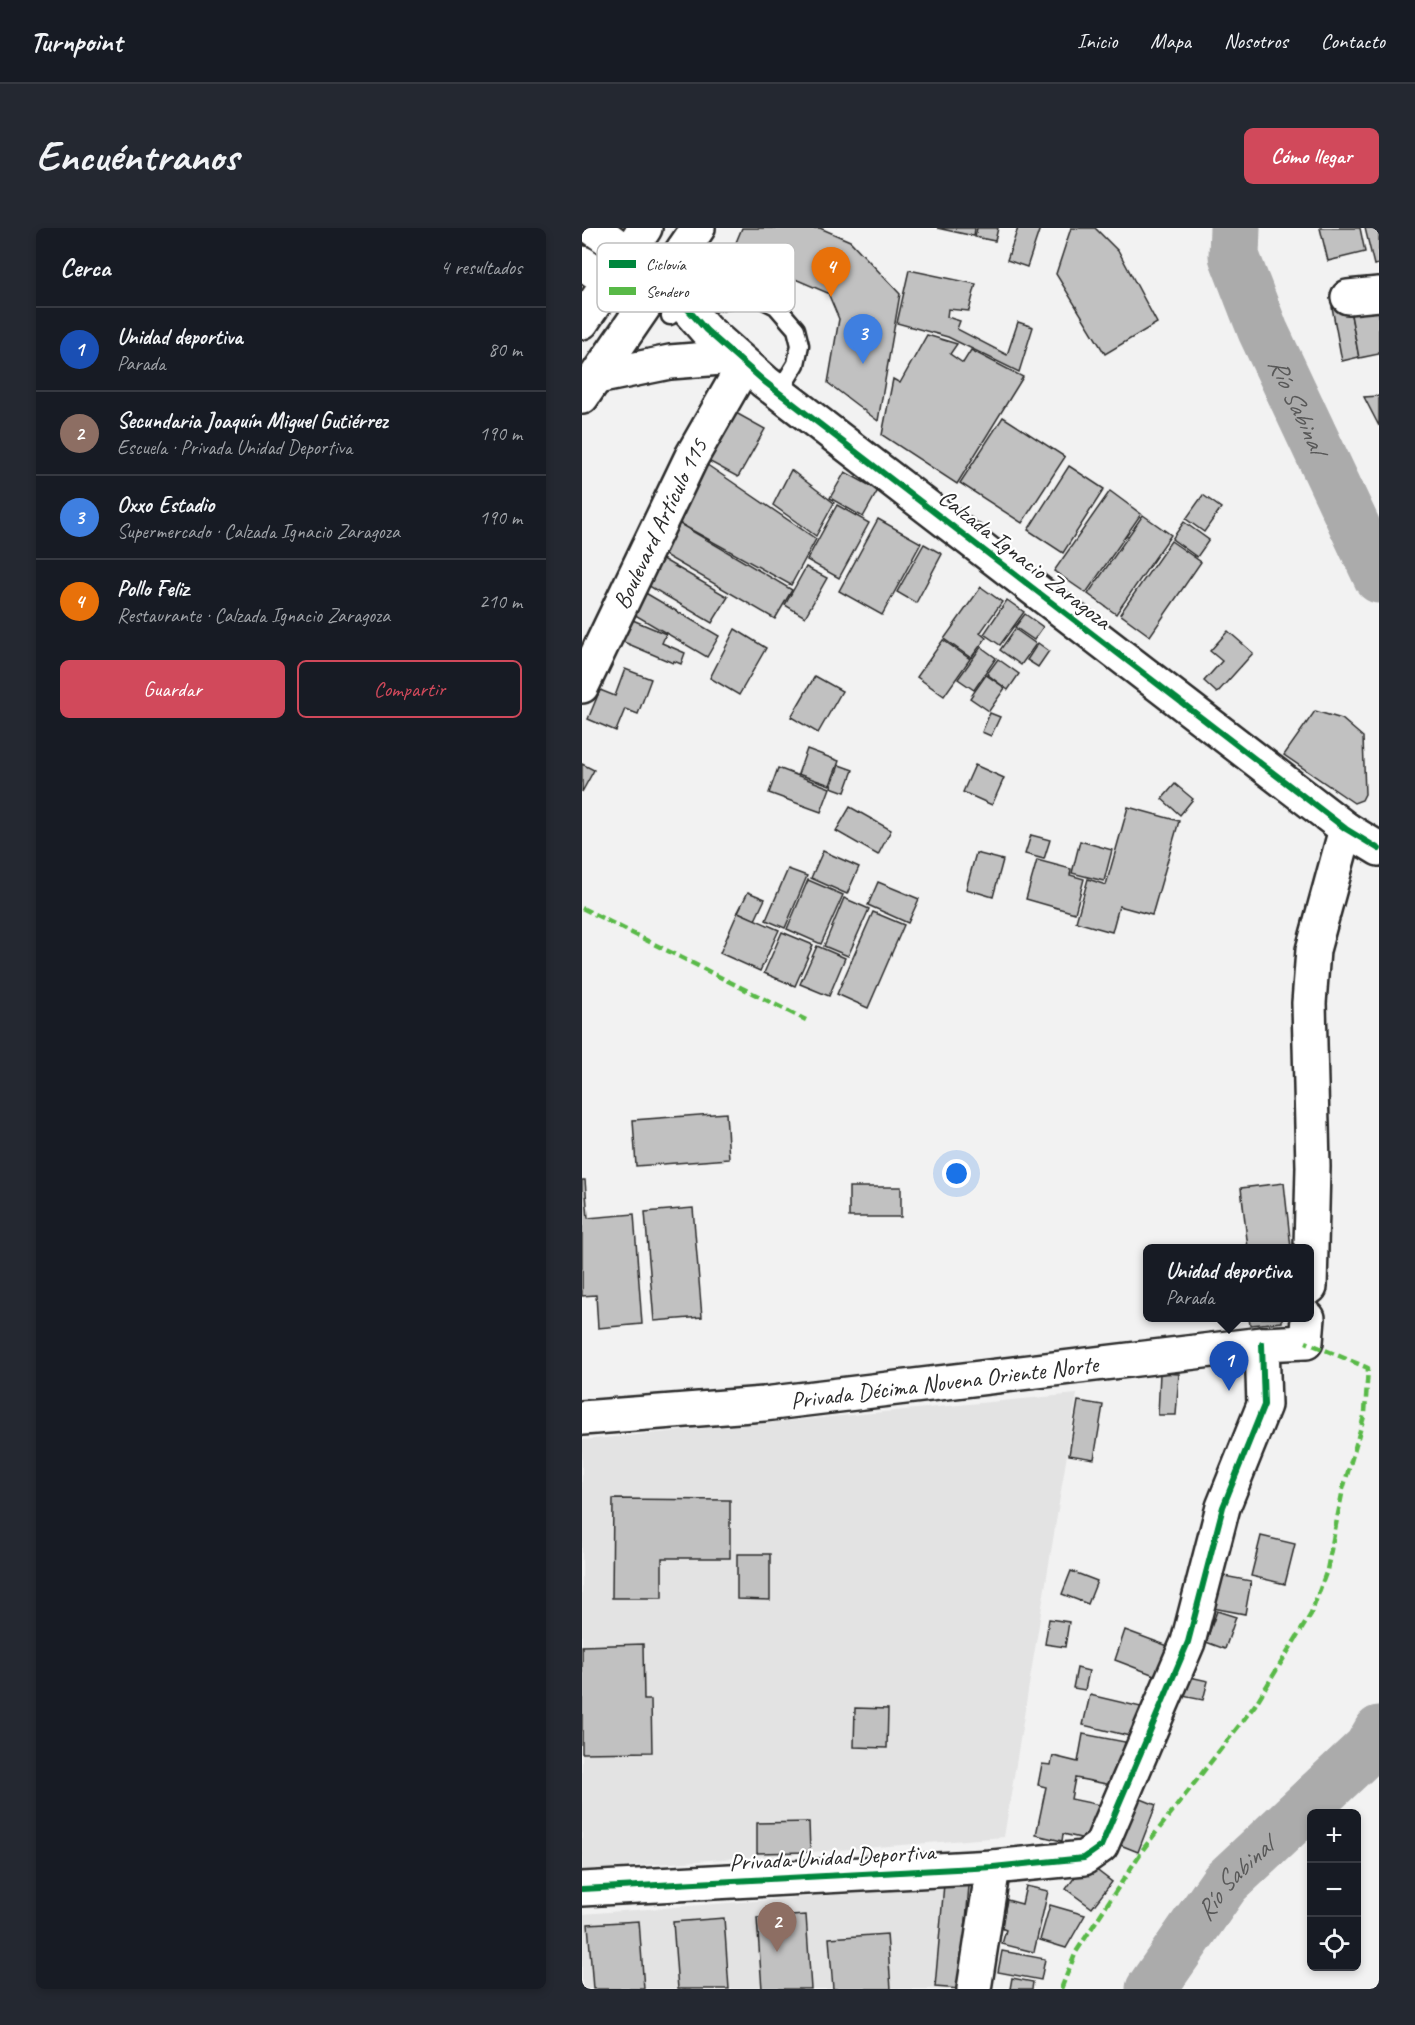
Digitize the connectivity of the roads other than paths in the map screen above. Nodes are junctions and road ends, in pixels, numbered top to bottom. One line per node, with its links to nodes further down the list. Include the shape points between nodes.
1 (593, 228): 3 (street)
2 (698, 228): 4 (street)
3 (637, 240)
4 (691, 243)
5 (582, 262): 6 (street)
6 (597, 272)
7 (597, 299): 11 (street)
8 (654, 312): 13 (street)
9 (680, 312): 12 (street, Calzada Ignacio Zaragoza)
10 (781, 312): 14 (lane, via 796,329 800,345 796,364)
11 (582, 322)
12 (739, 361): 13 (street, via 670,362); 14 (street, Calzada Ignacio Zaragoza); 15 (street, Boulevard Artículo 115)
13 (589, 387)
14 (779, 392): 16 (street, Calzada Ignacio Zaragoza)
15 (582, 686)
16 (1346, 829): 17 (street, Calzada Ignacio Zaragoza); 18 (street, via 1313,950 1309,1003)
17 (1378, 849)
18 (1311, 1244)
19 (1307, 1330): 20 (street, Privada Décima Novena Oriente Norte)
20 (1262, 1344): 21 (street, Privada Décima Novena Oriente Norte, via 765,1404); 22 (street, Privada Unidad Deportiva, via 1264,1405 1223,1507 1188,1642 1113,1823 1101,1846 1084,1858)
21 (582, 1418)
22 (993, 1867): 23 (street, Privada Unidad Deportiva); 24 (street)
23 (582, 1889)
24 (974, 1989)

